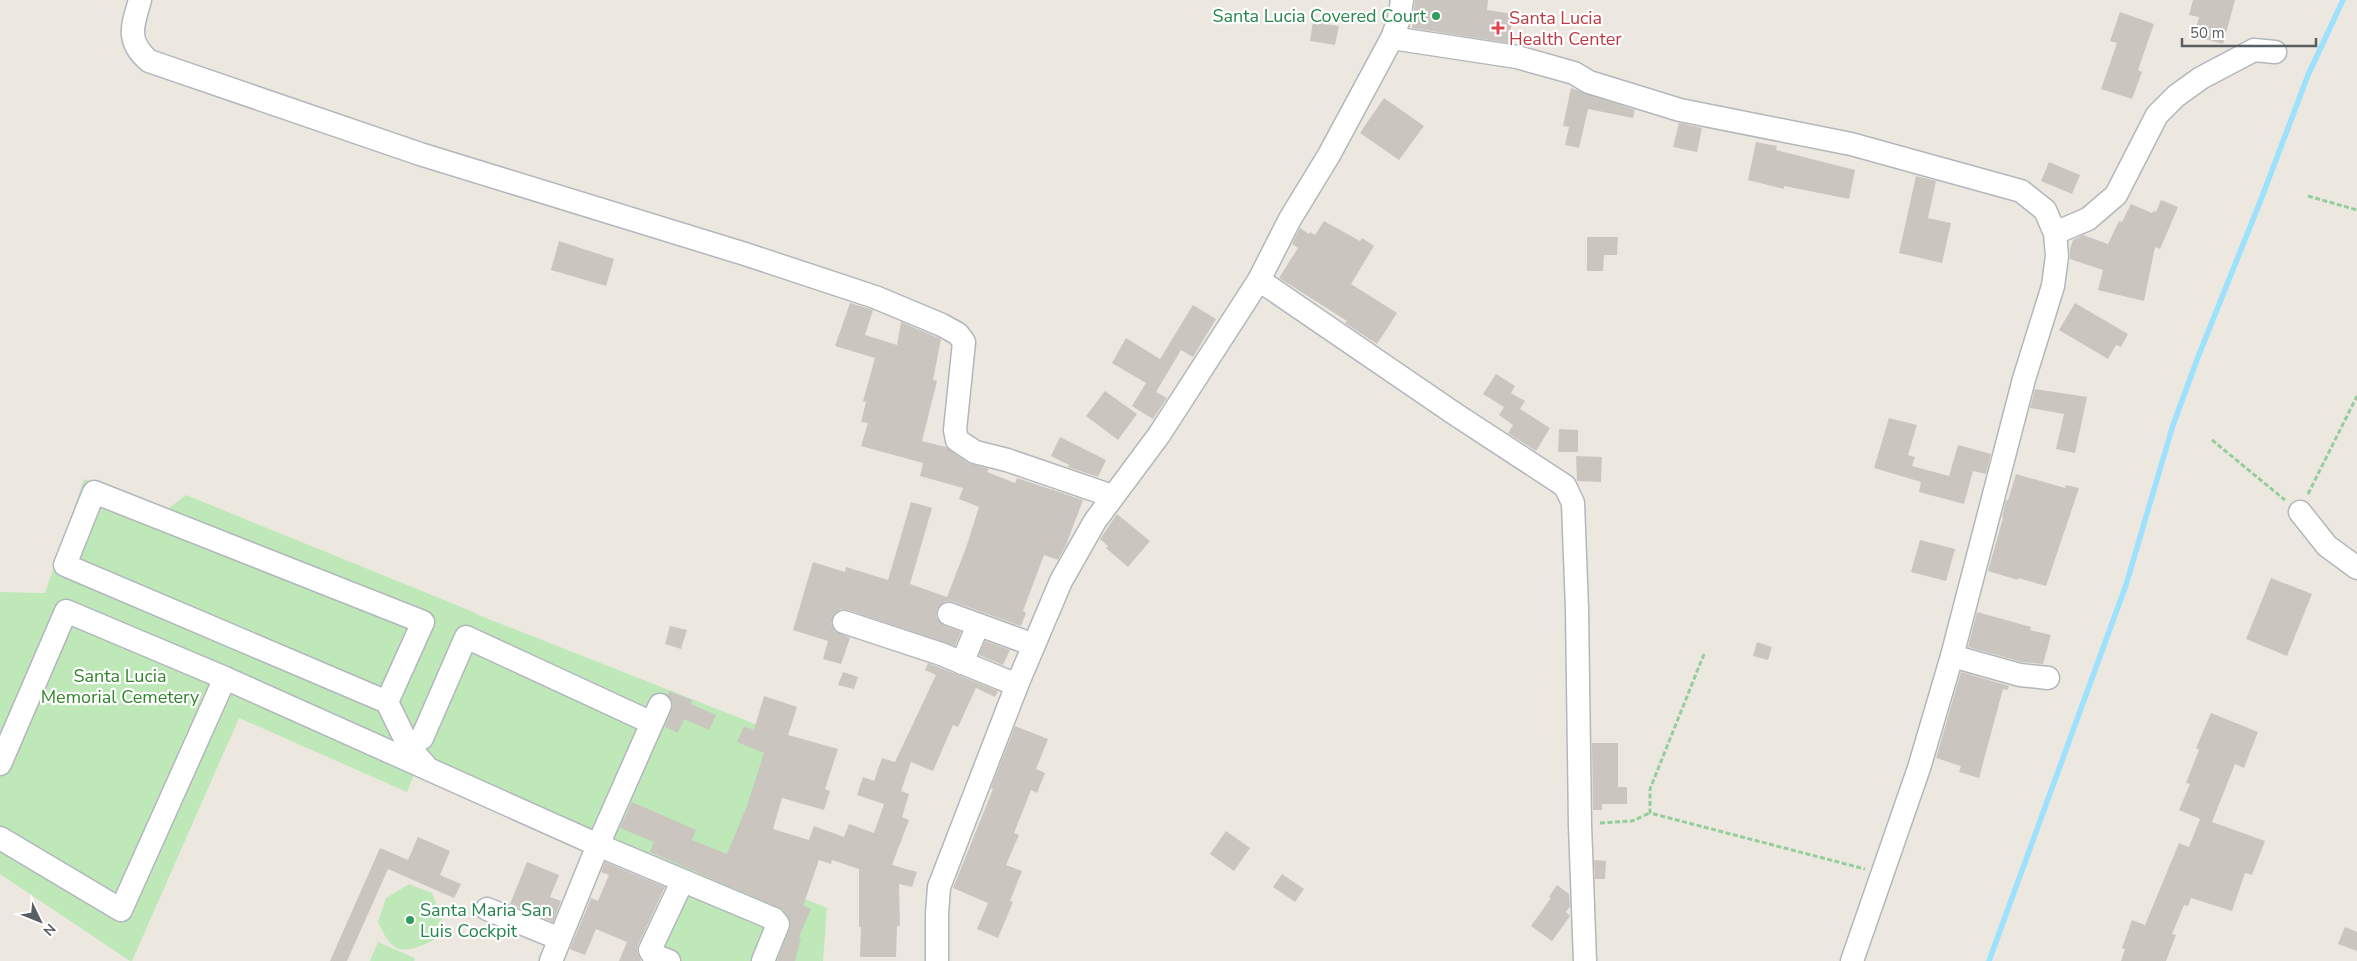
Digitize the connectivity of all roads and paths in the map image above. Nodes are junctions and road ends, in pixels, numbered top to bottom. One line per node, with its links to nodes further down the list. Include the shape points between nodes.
1 (140, 0): 11 (street, via 132,40 149,61 420,154 875,297 942,325 958,334 964,342 957,440 975,452)
2 (1402, 0): 3 (street)
3 (1392, 38): 7 (street, via 1517,57 1680,110 1851,144 2021,191 2045,210); 8 (street, via 1329,155 1290,218)
4 (2275, 52): 7 (street, via 2254,50 2176,96 2158,115 2116,195 2088,220)
5 (2308, 196): 6 (path)
6 (2357, 210)
7 (2056, 233): 19 (street, via 2053,286 2024,379)
8 (1259, 280): 11 (street, via 1159,435); 29 (street, via 1565,486 1573,503)
9 (2357, 396): 12 (path)
10 (2212, 440): 12 (path)
11 (1112, 496): 17 (street, via 1061,581)
12 (2300, 512): 13 (street, via 2327,546)
13 (2357, 568)
14 (950, 614): 16 (street)
15 (844, 622): 20 (street)
16 (978, 626): 17 (street); 20 (street)
17 (1034, 645): 23 (street)
18 (1704, 654): 28 (path, via 1650,789)
19 (1952, 656): 22 (street, via 2020,675); 32 (street, via 1919,768)
20 (962, 663): 23 (street)
21 (225, 678): 26 (street, via 66,611); 27 (street); 30 (street, via 121,910)
22 (2048, 678)
23 (1017, 685): 39 (street, via 939,887)
24 (387, 702): 24 (street, via 65,565 94,492 423,622); 25 (street)
25 (409, 747): 27 (street); 31 (street, via 422,738 466,637 656,714)
26 (0, 764)
27 (426, 767): 31 (street)
28 (1650, 813): 29 (path, via 1632,821); 32 (path)
29 (1580, 824): 40 (street)
30 (0, 838)
31 (598, 845): 33 (street); 35 (street)
32 (1882, 873): 41 (street)
33 (682, 882): 37 (street, via 650,950 653,955); 38 (street, via 774,919 778,924)
34 (487, 908): 35 (street)
35 (560, 939): 36 (street)
36 (551, 961)
37 (669, 961)
38 (763, 961)
39 (938, 961)
40 (1584, 961)
41 (1852, 961)

